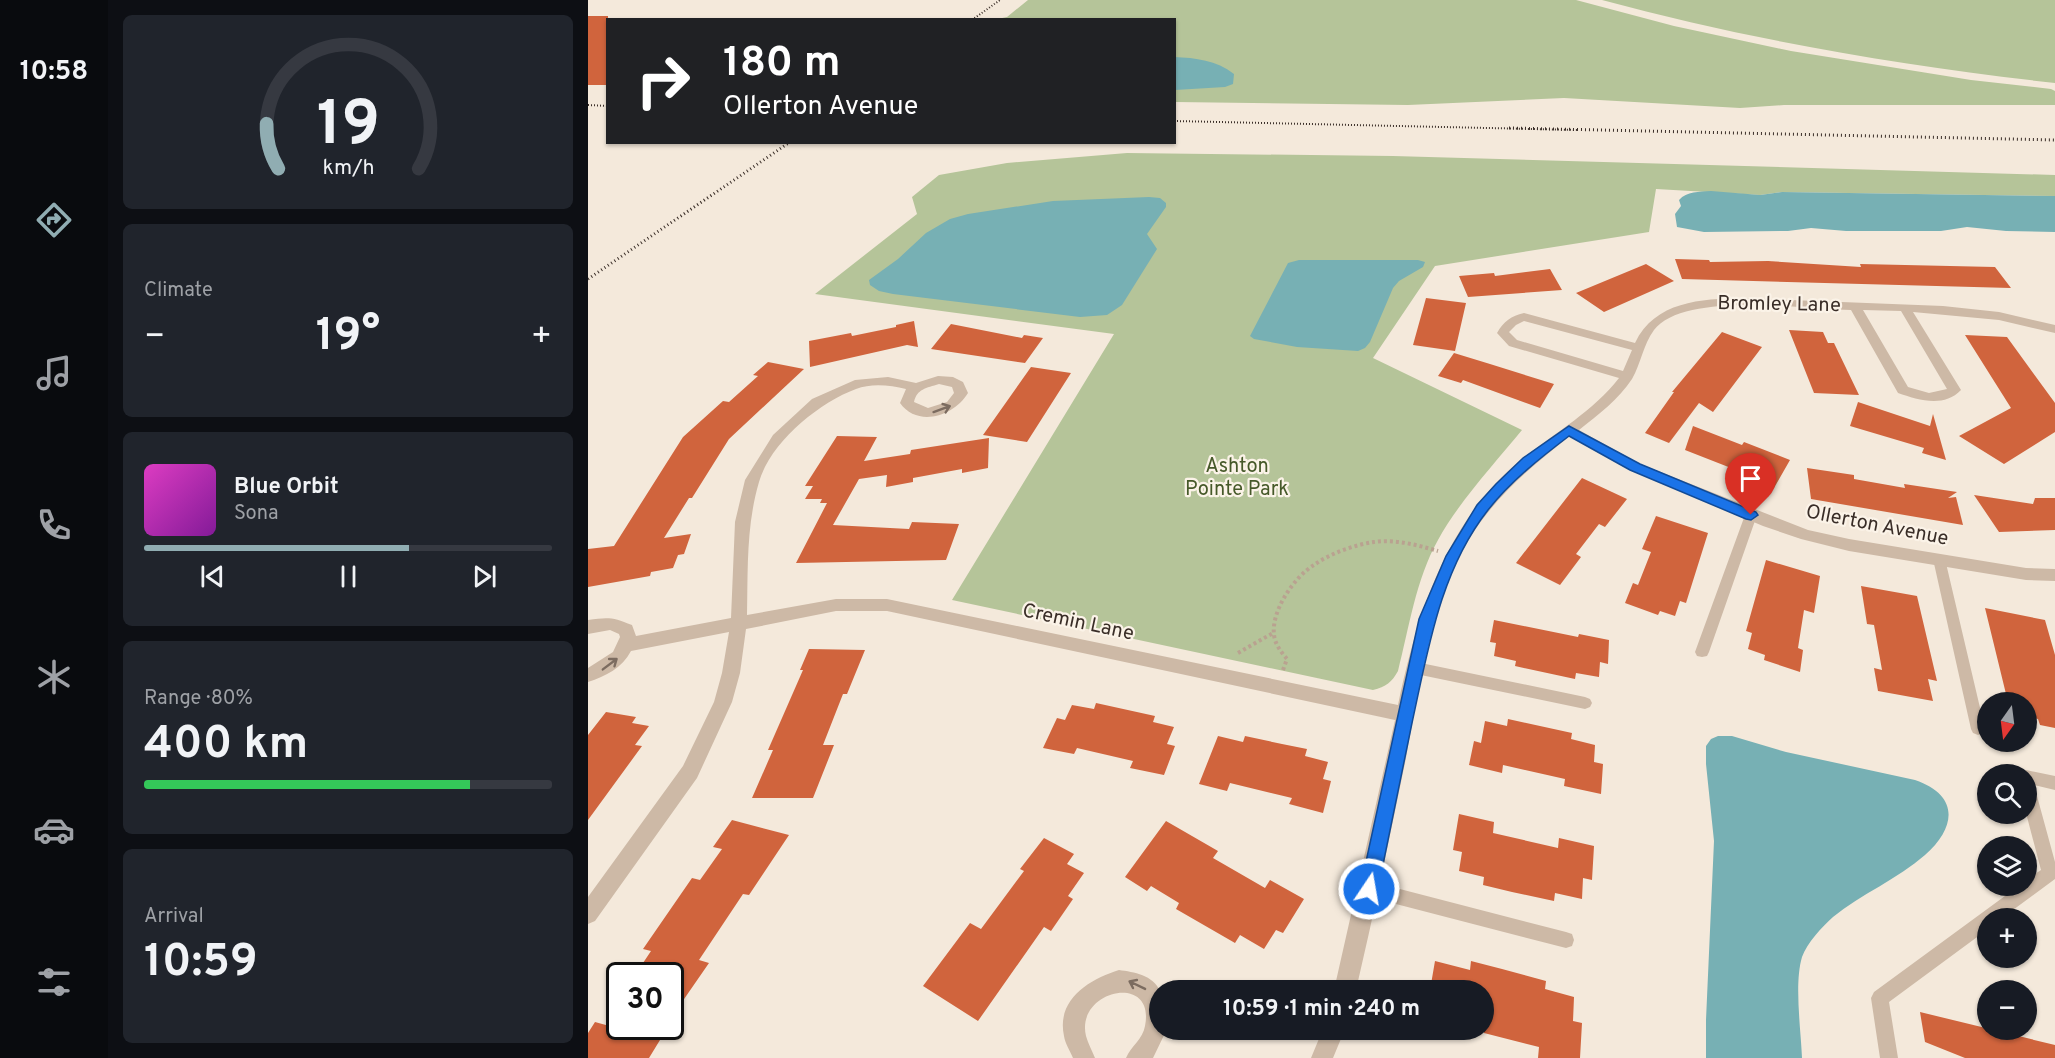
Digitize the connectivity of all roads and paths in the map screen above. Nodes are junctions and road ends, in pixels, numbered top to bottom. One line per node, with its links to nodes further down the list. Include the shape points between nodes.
1 (1855, 307): 2 (street, Bromley Lane); 2 (street, via 1903,390 1941,398 1954,390); 4 (street, Bromley Lane, via 1721,302 1699,305 1659,319 1647,329)
2 (1905, 308): 3 (street, Bromley Lane, via 1984,312)
3 (2055, 329)
4 (1640, 348): 5 (street, Bromley Lane); 5 (street, via 1524,316 1507,324 1503,333 1513,343)
5 (1627, 376): 7 (street, Bromley Lane, via 1609,398)
6 (916, 387): 12 (street, via 888,381 855,384 817,402 778,438 752,480 747,497 742,522)
7 (1569, 430): 8 (street, Ollerton Avenue, via 1635,467); 9 (street, Bromley Lane, via 1500,487 1482,508)
8 (1751, 515): 10 (street, Ollerton Avenue, via 1806,535); 16 (lane)
9 (1453, 556): 14 (path, via 1387,541 1341,552 1312,565 1295,580 1281,605); 18 (street, Bromley Lane, via 1427,619)
10 (1939, 560): 11 (street, Ollerton Avenue); 23 (lane)
11 (2055, 575)
12 (740, 624): 15 (street, Cremin Lane); 22 (street, Cremin Lane, via 836,606 887,605); 29 (street, via 723,702 690,772)
13 (588, 627): 15 (street, via 611,623 619,626 626,630)
14 (1273, 633): 17 (path); 19 (path, via 1287,659)
15 (626, 645): 20 (street, one-way to 15, via 612,663)
16 (1702, 652)
17 (1238, 653)
18 (1416, 668): 21 (lane); 22 (street, Bromley Lane)
19 (1282, 673)
20 (588, 675)
21 (1585, 703)
22 (1405, 714): 27 (street, Bromley Lane)
23 (1977, 725)
24 (2037, 779): 25 (lane)
25 (2055, 783)
26 (2037, 824): 28 (lane, via 2050,873)
27 (1369, 889): 31 (lane); 32 (street, Bromley Lane)
28 (2002, 908)
29 (588, 914)
30 (1977, 926): 37 (lane, via 1880,998)
31 (1566, 940)
32 (1347, 980)
33 (1329, 1040): 36 (street)
34 (1143, 1056): 35 (street, one-way to 35, via 1156,1030 1155,1004 1143,987 1121,980 1090,993 1076,1015 1075,1040)
35 (1084, 1058)
36 (1322, 1058)
37 (1889, 1058)

